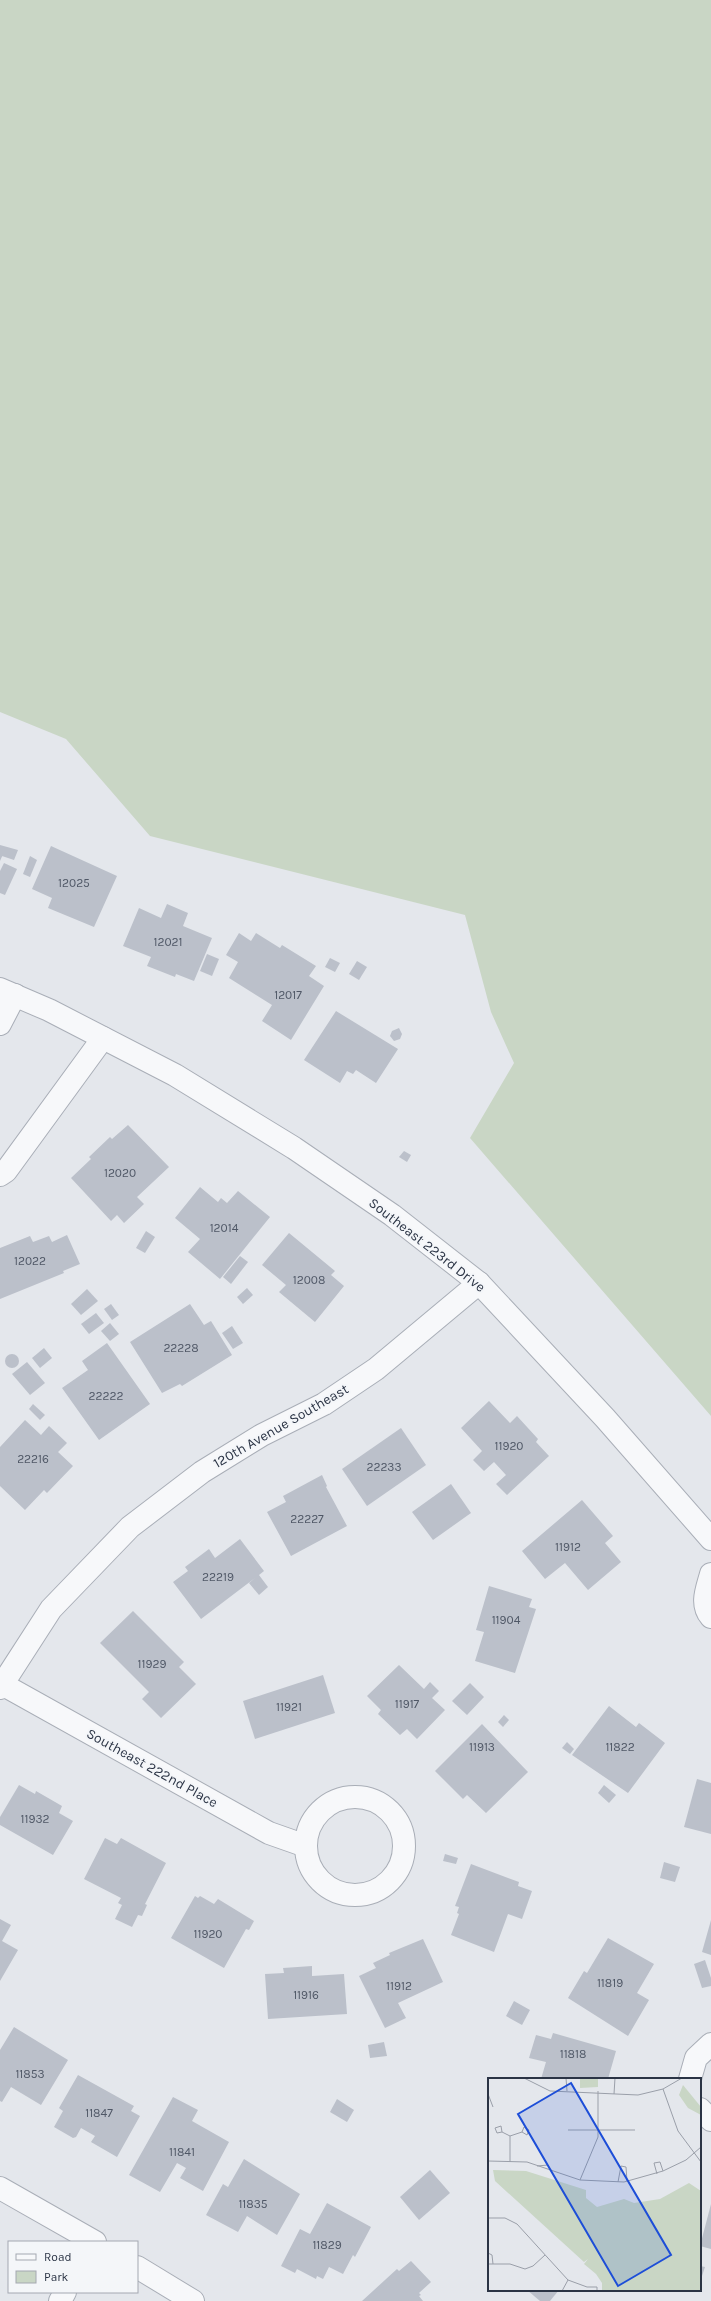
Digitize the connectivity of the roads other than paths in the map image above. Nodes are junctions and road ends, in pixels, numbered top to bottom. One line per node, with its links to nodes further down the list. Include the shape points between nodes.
1 (8, 992): 2 (street, Southeast 223rd Drive); 3 (street, Southeast 223rd Drive)
2 (0, 1024)
3 (103, 1038): 4 (street, via 6,1172); 5 (street, Southeast 223rd Drive, via 175,1075 294,1148 392,1215)
4 (0, 1175)
5 (478, 1283): 6 (street, Southeast 223rd Drive, via 605,1418); 9 (street, 120th Avenue Southeast, via 376,1369 324,1404 262,1434 202,1472 130,1527 51,1609)
6 (711, 1539)
7 (711, 1574): 8 (street, via 704,1604)
8 (711, 1617)
9 (1, 1685): 10 (street, Southeast 222nd Place, via 269,1833)
10 (306, 1846): 10 (street, via 310,1865 320,1881 336,1892 355,1896 374,1892 390,1882 401,1866 405,1847 401,1828 391,1812 375,1801 356,1797 337,1800 320,1811 310,1827)
11 (711, 2044): 12 (street, via 696,2058)
12 (690, 2078)
13 (701, 2110): 14 (street)
14 (711, 2120)
15 (0, 2188): 16 (street)
16 (91, 2241)
17 (138, 2268): 18 (street)
18 (193, 2301)

